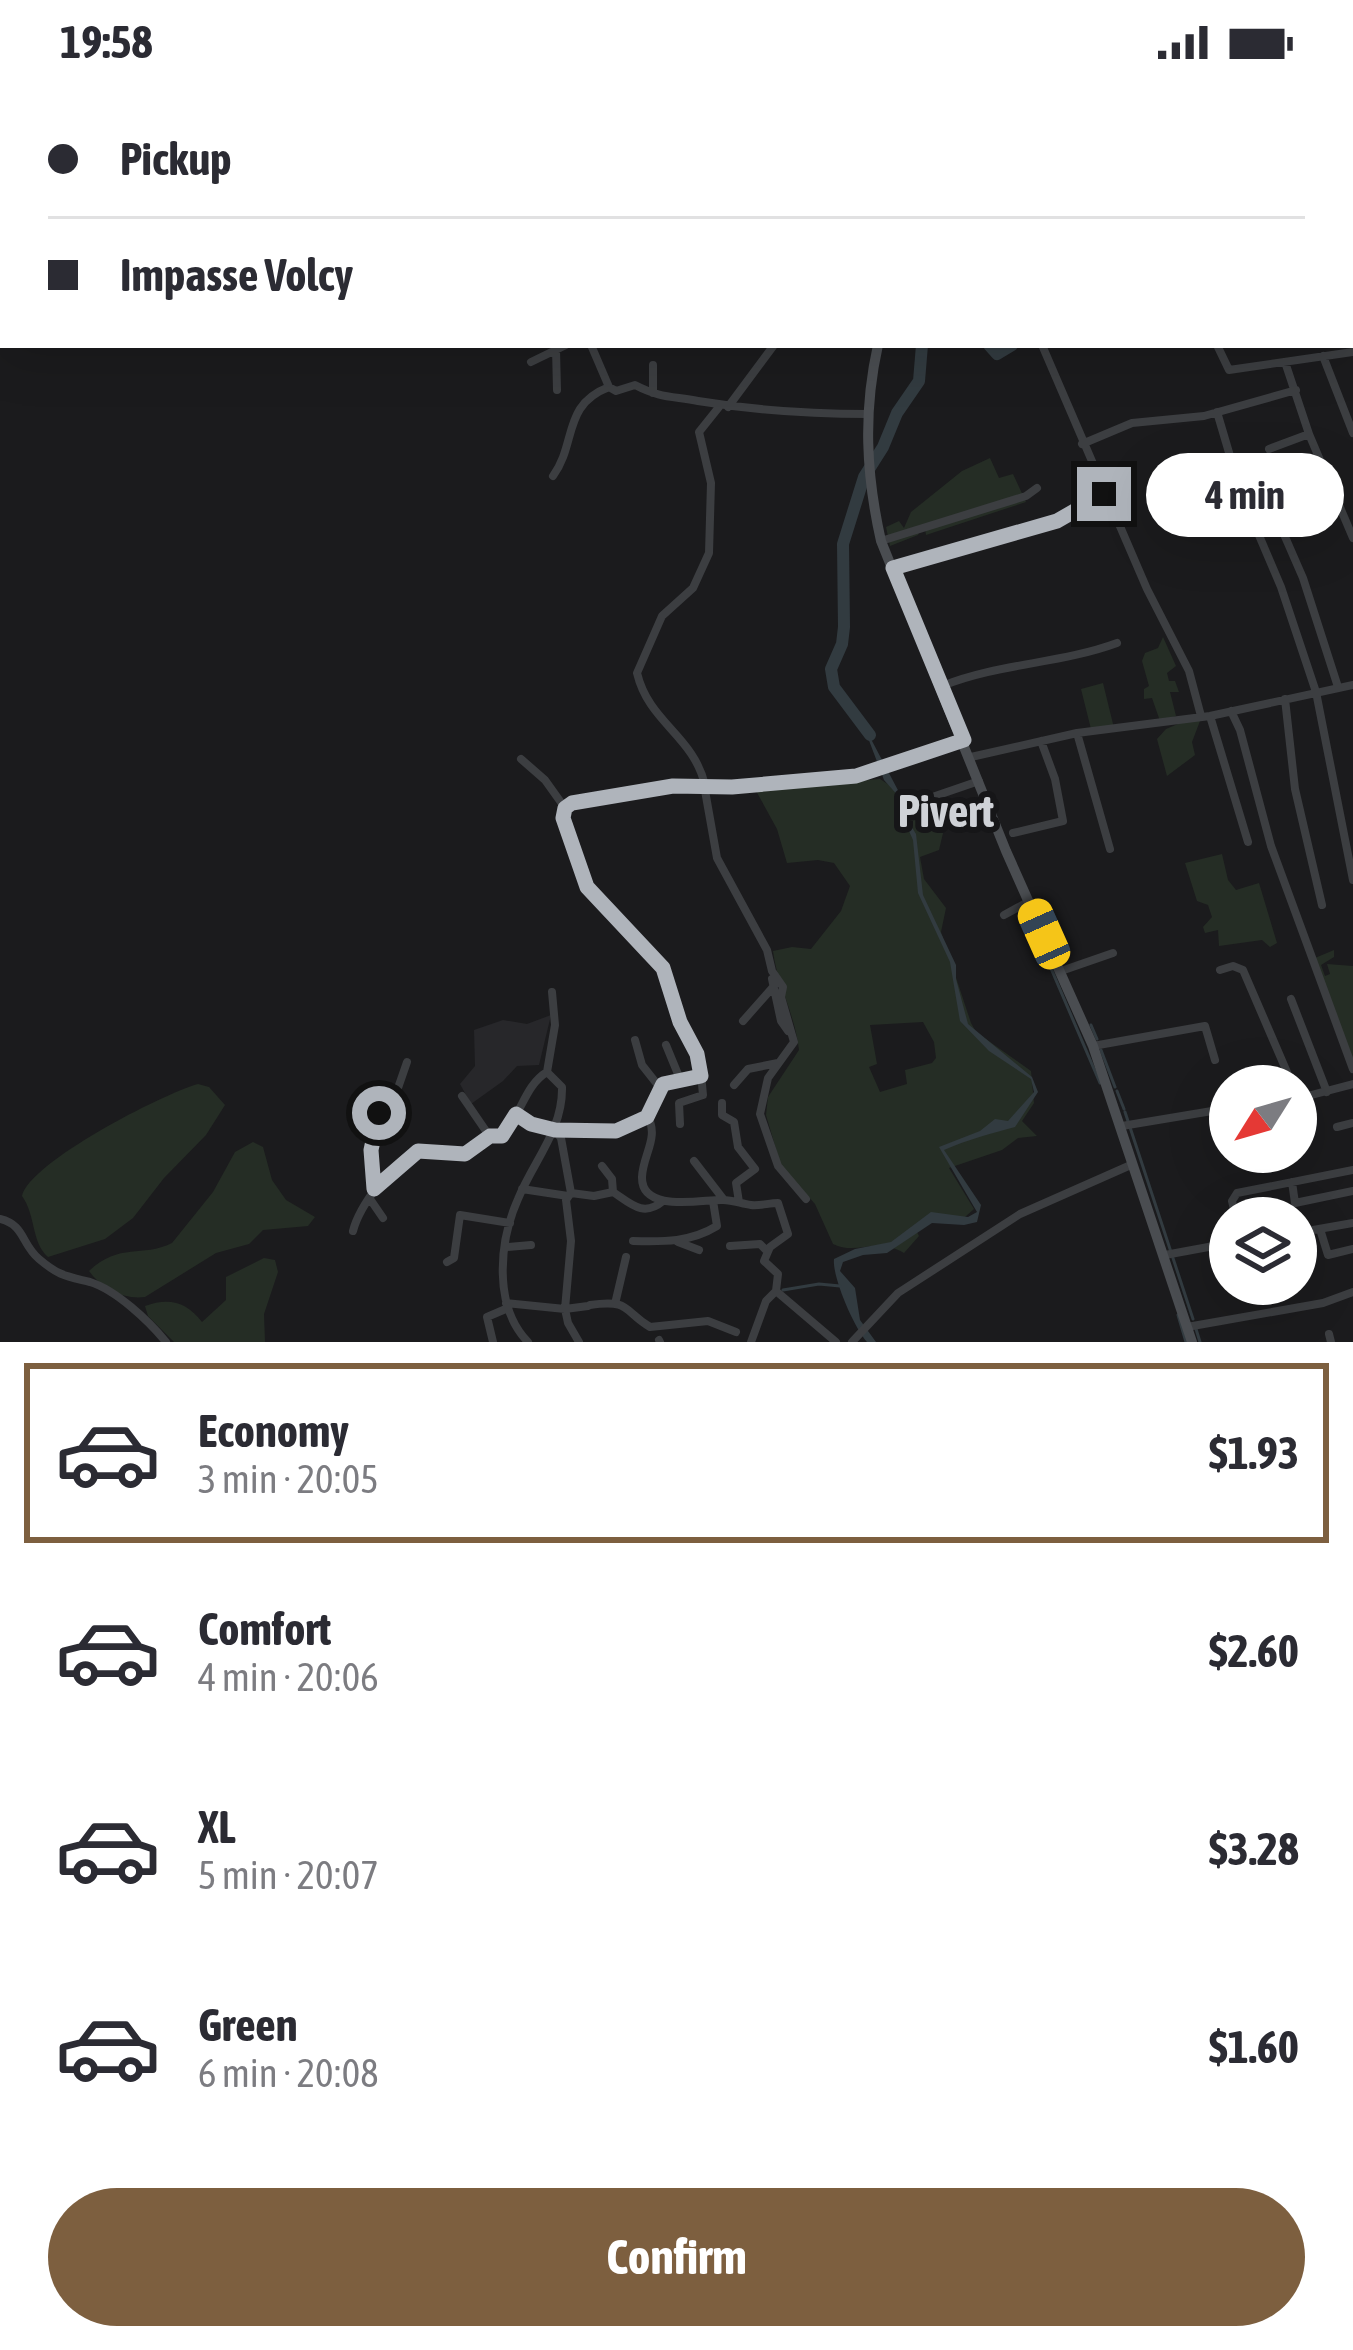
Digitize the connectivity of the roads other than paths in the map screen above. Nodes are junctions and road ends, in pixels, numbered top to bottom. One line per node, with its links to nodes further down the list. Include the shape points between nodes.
1 (559, 348): 12 (street)
2 (561, 348): 16 (street)
3 (592, 348): 15 (street)
4 (772, 348): 19 (street)
5 (878, 348): 21 (street)
6 (1043, 348): 24 (street)
7 (1218, 348): 13 (street, via 1228,370)
8 (1294, 348): 11 (street)
9 (1353, 352): 10 (street)
10 (1323, 356): 11 (street); 22 (street)
11 (1299, 359): 13 (street)
12 (531, 362)
13 (1285, 362): 17 (street)
14 (653, 365): 18 (street)
15 (609, 387): 18 (street); 26 (street, via 577,413)
16 (557, 390)
17 (1296, 390): 20 (street); 23 (street)
18 (653, 393): 19 (street)
19 (723, 407): 21 (street); 47 (street, via 699,432 711,483 709,553 693,588 662,616 638,673 663,725 690,747)
20 (1217, 412): 24 (street, via 1132,423); 37 (street)
21 (868, 414): 31 (street)
22 (1353, 433)
23 (1309, 434): 25 (street); 30 (street)
24 (1082, 444): 29 (street)
25 (1269, 449)
26 (553, 476)
27 (1262, 484): 36 (street)
28 (1037, 488): 31 (street)
29 (1104, 494): 32 (street, via 1057,521); 40 (street)
30 (1353, 538)
31 (881, 541): 32 (street)
32 (893, 568): 35 (street)
33 (1117, 644): 35 (street)
34 (1353, 685): 36 (street)
35 (942, 686): 42 (street)
36 (1338, 687): 37 (street)
37 (1316, 692): 38 (street); 53 (street)
38 (1285, 699): 39 (street); 55 (street, via 1295,789)
39 (1231, 711): 40 (street); 73 (street)
40 (1205, 716): 41 (street); 51 (street)
41 (1077, 733): 43 (street); 52 (street)
42 (964, 740): 44 (street); 47 (street, via 870,772)
43 (1041, 741): 44 (street); 50 (street, via 1063,821)
44 (971, 757): 46 (street)
45 (521, 759): 49 (street)
46 (980, 780): 48 (street); 54 (street)
47 (704, 785): 49 (street, via 635,790); 59 (street, via 717,858)
48 (912, 804)
49 (565, 808): 75 (street, via 587,887 663,968)
50 (1013, 833)
51 (1248, 842)
52 (1110, 849)
53 (1353, 880)
54 (1029, 901): 56 (street); 60 (street)
55 (1322, 905)
56 (1004, 914)
57 (1114, 953): 60 (street)
58 (1220, 970): 72 (street, via 1243,970)
59 (772, 971): 61 (street); 66 (street)
60 (1061, 971): 68 (street)
61 (774, 984): 64 (street); 66 (street)
62 (552, 992): 74 (street)
63 (1291, 999): 80 (street)
64 (742, 1021)
65 (635, 1040): 79 (street)
66 (794, 1042): 71 (street)
67 (665, 1046): 76 (street)
68 (1093, 1046): 69 (street, via 1205,1026); 89 (street)
69 (1215, 1060)
70 (407, 1062): 101 (street, via 377,1119)
71 (779, 1063): 78 (street, via 748,1069); 104 (street, via 760,1114 778,1166)
72 (1284, 1065)
73 (1353, 1069)
74 (548, 1072): 85 (street); 91 (street, via 562,1087)
75 (701, 1076): 76 (street); 88 (street, via 703,1095 679,1103)
76 (680, 1078): 79 (street)
77 (1353, 1084): 80 (street)
78 (734, 1085)
79 (661, 1089): 86 (street)
80 (1327, 1092): 81 (street)
81 (1317, 1093)
82 (462, 1096): 92 (street)
83 (722, 1102): 107 (street, via 755,1169 736,1183)
84 (1209, 1111): 89 (street)
85 (516, 1114): 91 (street); 92 (street, via 502,1136)
86 (647, 1117): 91 (street, via 616,1131); 106 (street, via 652,1142 642,1181)
87 (1353, 1123): 90 (street)
88 (680, 1124)
89 (1127, 1125): 94 (street)
90 (1337, 1127)
91 (556, 1129): 98 (street); 102 (street)
92 (490, 1136): 101 (street, via 465,1154 418,1151)
93 (694, 1161): 105 (street)
94 (1131, 1165): 124 (street); 133 (street, via 1024,1212 898,1293)
95 (602, 1166): 100 (street)
96 (1353, 1170): 97 (street)
97 (1292, 1182): 99 (street, via 1295,1203); 103 (street)
98 (522, 1189): 102 (street); 110 (street)
99 (1353, 1191)
100 (613, 1192): 102 (street); 106 (street, via 638,1209)
101 (372, 1194): 108 (street); 114 (street)
102 (569, 1194): 131 (street)
103 (1233, 1197)
104 (806, 1199)
105 (719, 1200): 106 (street); 107 (street); 116 (street, via 717,1226)
106 (663, 1201)
107 (739, 1202): 123 (street, via 780,1205 788,1234)
108 (383, 1219)
109 (0, 1220): 135 (street, via 18,1226 39,1259 68,1280 92,1282)
110 (510, 1223): 119 (street); 126 (street, via 460,1215 454,1258)
111 (1353, 1223): 112 (street)
112 (1320, 1229): 113 (street); 122 (street, via 1328,1255)
113 (1317, 1230)
114 (353, 1231)
115 (633, 1240): 116 (street)
116 (678, 1242): 121 (street)
117 (531, 1245): 119 (street)
118 (730, 1246): 123 (street)
119 (507, 1247): 130 (street)
120 (1209, 1248): 124 (street)
121 (698, 1250)
122 (1353, 1250)
123 (767, 1251): 127 (street)
124 (1170, 1254): 132 (street)
125 (626, 1257): 129 (street)
126 (446, 1262)
127 (776, 1291): 134 (street); 139 (street)
128 (1353, 1292): 132 (street)
129 (615, 1304): 131 (street); 134 (street, via 650,1327 708,1321)
130 (507, 1305): 131 (street); 136 (street, via 487,1317); 137 (street)
131 (565, 1310): 138 (street)
132 (1187, 1327): 140 (street)
133 (854, 1339)
134 (752, 1340)
135 (166, 1342)
136 (493, 1342)
137 (527, 1342)
138 (579, 1342)
139 (836, 1342)
140 (1192, 1342)

